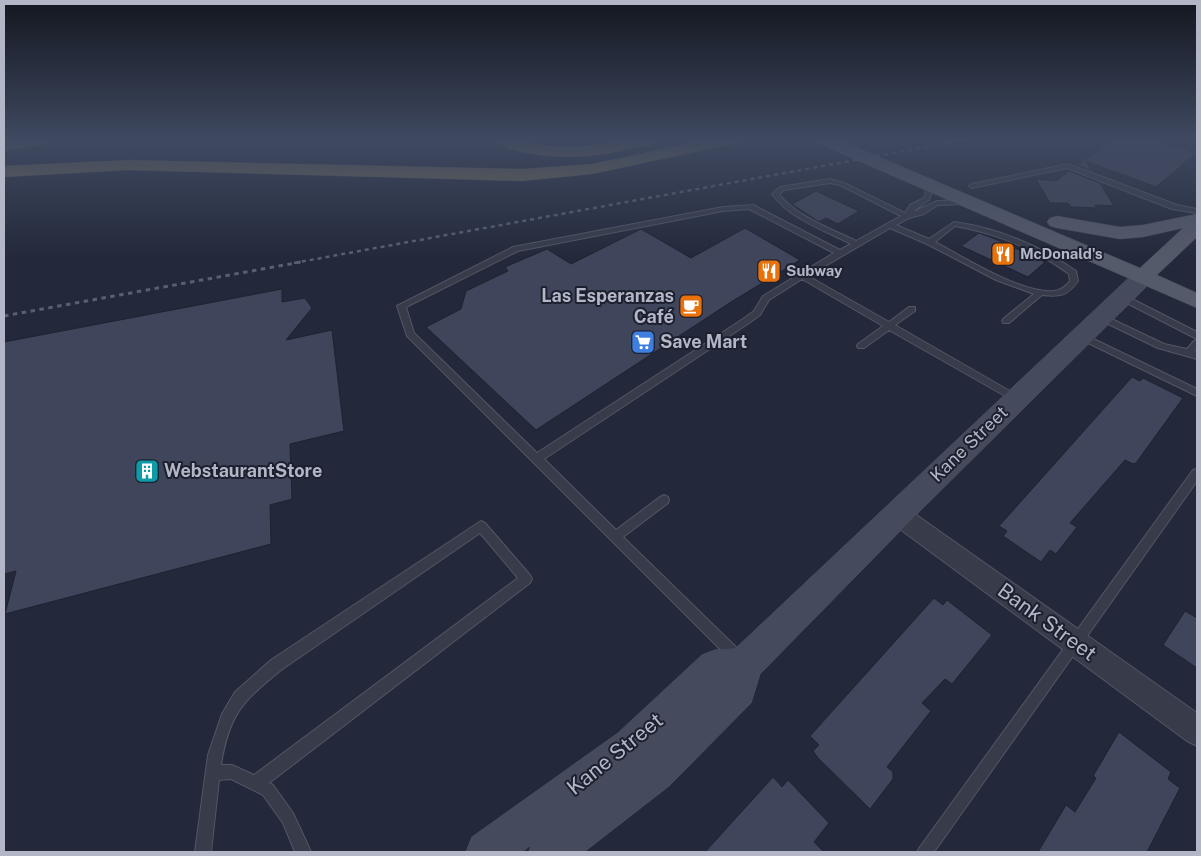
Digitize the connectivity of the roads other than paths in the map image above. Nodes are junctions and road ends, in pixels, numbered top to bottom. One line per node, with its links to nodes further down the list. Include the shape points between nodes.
1 (916, 179): 5 (main road)
2 (940, 179): 6 (main road)
3 (1002, 179): 6 (lane)
4 (1102, 179): 9 (lane, via 1175,207)
5 (923, 182): 6 (main road); 7 (lane, via 929,191 927,199)
6 (970, 194): 7 (lane); 8 (main road); 14 (main road)
7 (906, 216): 10 (lane); 12 (lane, via 842,184 822,181 782,188 775,194 791,210)
8 (1057, 222): 9 (main road, via 1120,233 1143,232 1170,224); 14 (main road)
9 (1196, 224): 14 (main road, Kane Street)
10 (890, 225): 11 (lane); 12 (lane)
11 (930, 242): 17 (lane, via 1019,288); 17 (lane, via 954,224 984,229 1060,262 1073,273 1074,281 1066,290)
12 (857, 244): 13 (lane)
13 (840, 253): 15 (lane); 31 (lane, via 750,207 723,209 516,249 401,306 410,334)
14 (1150, 271): 16 (main road); 18 (main road, Kane Street); 19 (main road)
15 (802, 276): 23 (lane); 31 (lane, via 766,298 757,313 746,321)
16 (1197, 282)
17 (1039, 294): 22 (lane)
18 (1122, 297): 21 (main road, Kane Street); 25 (lane)
19 (1197, 301)
20 (912, 309): 23 (lane)
21 (1101, 317): 24 (main road, Kane Street); 28 (lane, via 1161,346)
22 (1006, 321)
23 (889, 326): 27 (lane); 30 (lane)
24 (1081, 336): 29 (lane); 30 (main road, Kane Street)
25 (1197, 336)
26 (1197, 343): 28 (lane)
27 (861, 346)
28 (1193, 354)
29 (1197, 394)
30 (1017, 399): 34 (main road, Kane Street)
31 (536, 459): 35 (lane)
32 (1197, 473): 36 (lane)
33 (664, 500): 35 (lane)
34 (897, 514): 36 (street, Bank Street); 37 (main road, Kane Street)
35 (615, 537): 37 (lane)
36 (1075, 642): 38 (street, Bank Street); 45 (lane)
37 (744, 665): 43 (main road, Kane Street, via 715,668 632,747); 44 (main road, Kane Street, via 738,690 655,772)
38 (1197, 731)
39 (213, 773): 40 (lane, via 232,772); 40 (lane, via 224,724 249,686 481,526 526,579); 41 (lane)
40 (256, 783): 42 (lane, via 268,790 288,818)
41 (202, 852)
42 (303, 852)
43 (487, 852)
44 (550, 852)
45 (925, 852)

